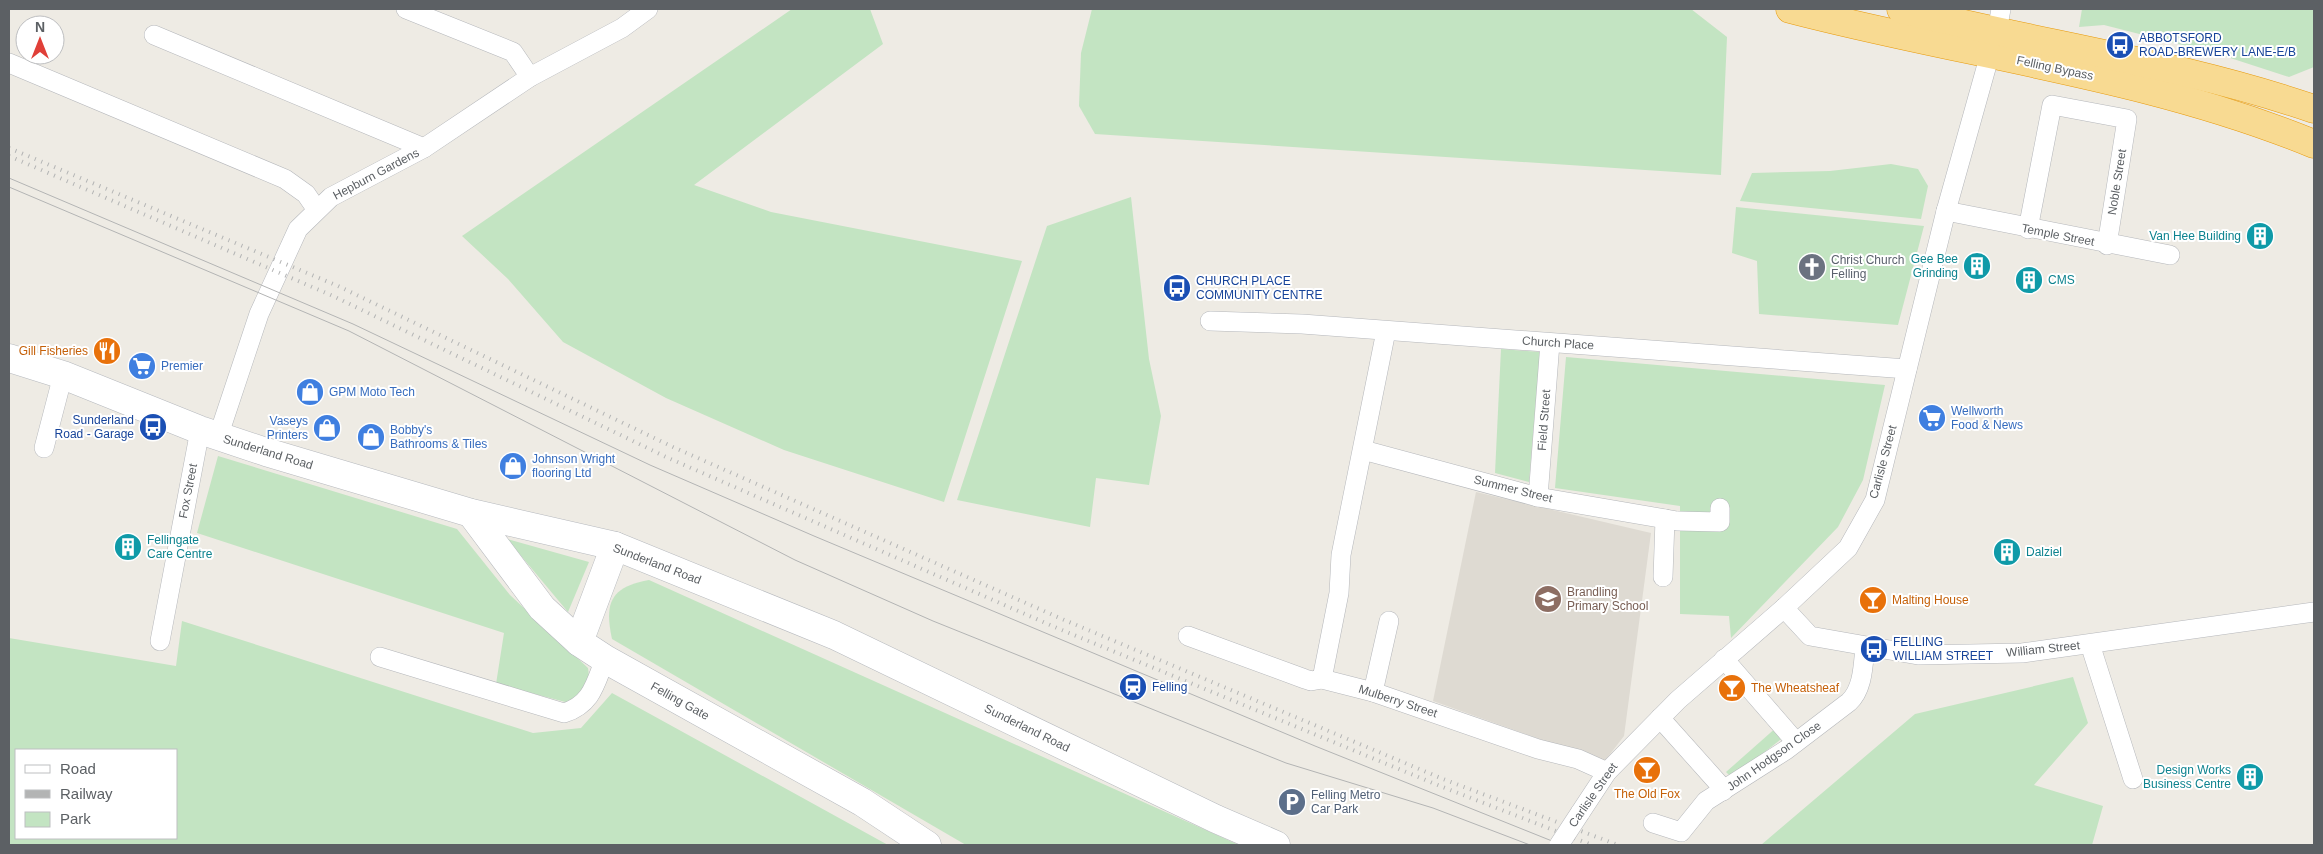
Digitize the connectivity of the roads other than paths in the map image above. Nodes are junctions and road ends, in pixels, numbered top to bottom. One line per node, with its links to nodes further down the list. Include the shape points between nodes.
1 (406, 9): 8 (street, via 513,52)
2 (648, 9): 8 (street, Hepburn Gardens, via 622,28)
3 (1790, 9): 5 (highway, Felling Bypass)
4 (1901, 9): 5 (highway, Felling Bypass)
5 (1996, 31): 10 (highway, Felling Bypass); 12 (highway, Felling Bypass, via 2146,88 2260,122); 15 (street, Carlisle Street)
6 (154, 35): 13 (street)
7 (9, 63): 14 (street, via 285,179 306,194)
8 (530, 77): 13 (street, Hepburn Gardens)
9 (2314, 88): 10 (highway)
10 (2270, 94): 11 (highway, Felling Bypass)
11 (2314, 109)
12 (2314, 144)
13 (424, 148): 14 (street, Hepburn Gardens, via 331,197)
14 (317, 210): 25 (street, Hepburn Gardens, via 298,229 258,314)
15 (1946, 211): 16 (street, Temple Street); 23 (street, Carlisle Street)
16 (2028, 229): 17 (street, Temple Street); 17 (street, Noble Street, via 2052,105 2127,119)
17 (2107, 244): 18 (street, Temple Street)
18 (2170, 256)
19 (1210, 321): 20 (street, Church Place)
20 (1386, 331): 21 (street, Church Place); 27 (street)
21 (1550, 343): 23 (street, Church Place); 28 (street, Field Street)
22 (9, 358): 24 (main road, Sunderland Road)
23 (1907, 369): 34 (street, Carlisle Street, via 1875,500 1848,548)
24 (63, 375): 25 (main road, Sunderland Road); 26 (street)
25 (209, 433): 30 (main road, Sunderland Road); 38 (street, Fox Street)
26 (44, 448)
27 (1363, 450): 28 (street, Summer Street); 45 (street, via 1341,555 1339,593)
28 (1538, 497): 31 (street, Summer Street)
29 (1720, 508): 31 (street, Summer Street, via 1720,522)
30 (471, 513): 32 (main road, Sunderland Road); 39 (main road, Felling Gate, via 542,608)
31 (1665, 519): 33 (street)
32 (615, 546): 39 (main road); 54 (main road, Sunderland Road, via 834,635)
33 (1663, 577)
34 (1784, 608): 41 (street, William Street, via 1810,636); 44 (street, Carlisle Street)
35 (2314, 612): 40 (street, William Street)
36 (1389, 621): 46 (street)
37 (1188, 636): 45 (street, Mulberry Street, via 1305,680)
38 (160, 641)
39 (579, 642): 43 (main road, Felling Gate)
40 (2090, 644): 41 (street, William Street, via 2022,653 1927,655); 50 (street)
41 (1865, 647): 48 (street, John Hodgson Close, via 1855,696)
42 (380, 657): 43 (street, via 564,713 578,708 589,698)
43 (605, 659): 53 (main road, Felling Gate, via 862,802)
44 (1724, 660): 47 (street, Carlisle Street); 48 (street)
45 (1322, 679): 46 (street, Mulberry Street)
46 (1373, 692): 49 (street, Mulberry Street, via 1538,749 1578,759)
47 (1660, 718): 49 (street, Carlisle Street); 51 (street)
48 (1796, 742): 51 (street, John Hodgson Close)
49 (1607, 772): 55 (street, Carlisle Street, bridge)
50 (2133, 779)
51 (1723, 791): 52 (street, John Hodgson Close, via 1706,801 1681,832)
52 (1653, 822)
53 (927, 845)
54 (1276, 845)
55 (1559, 845)

